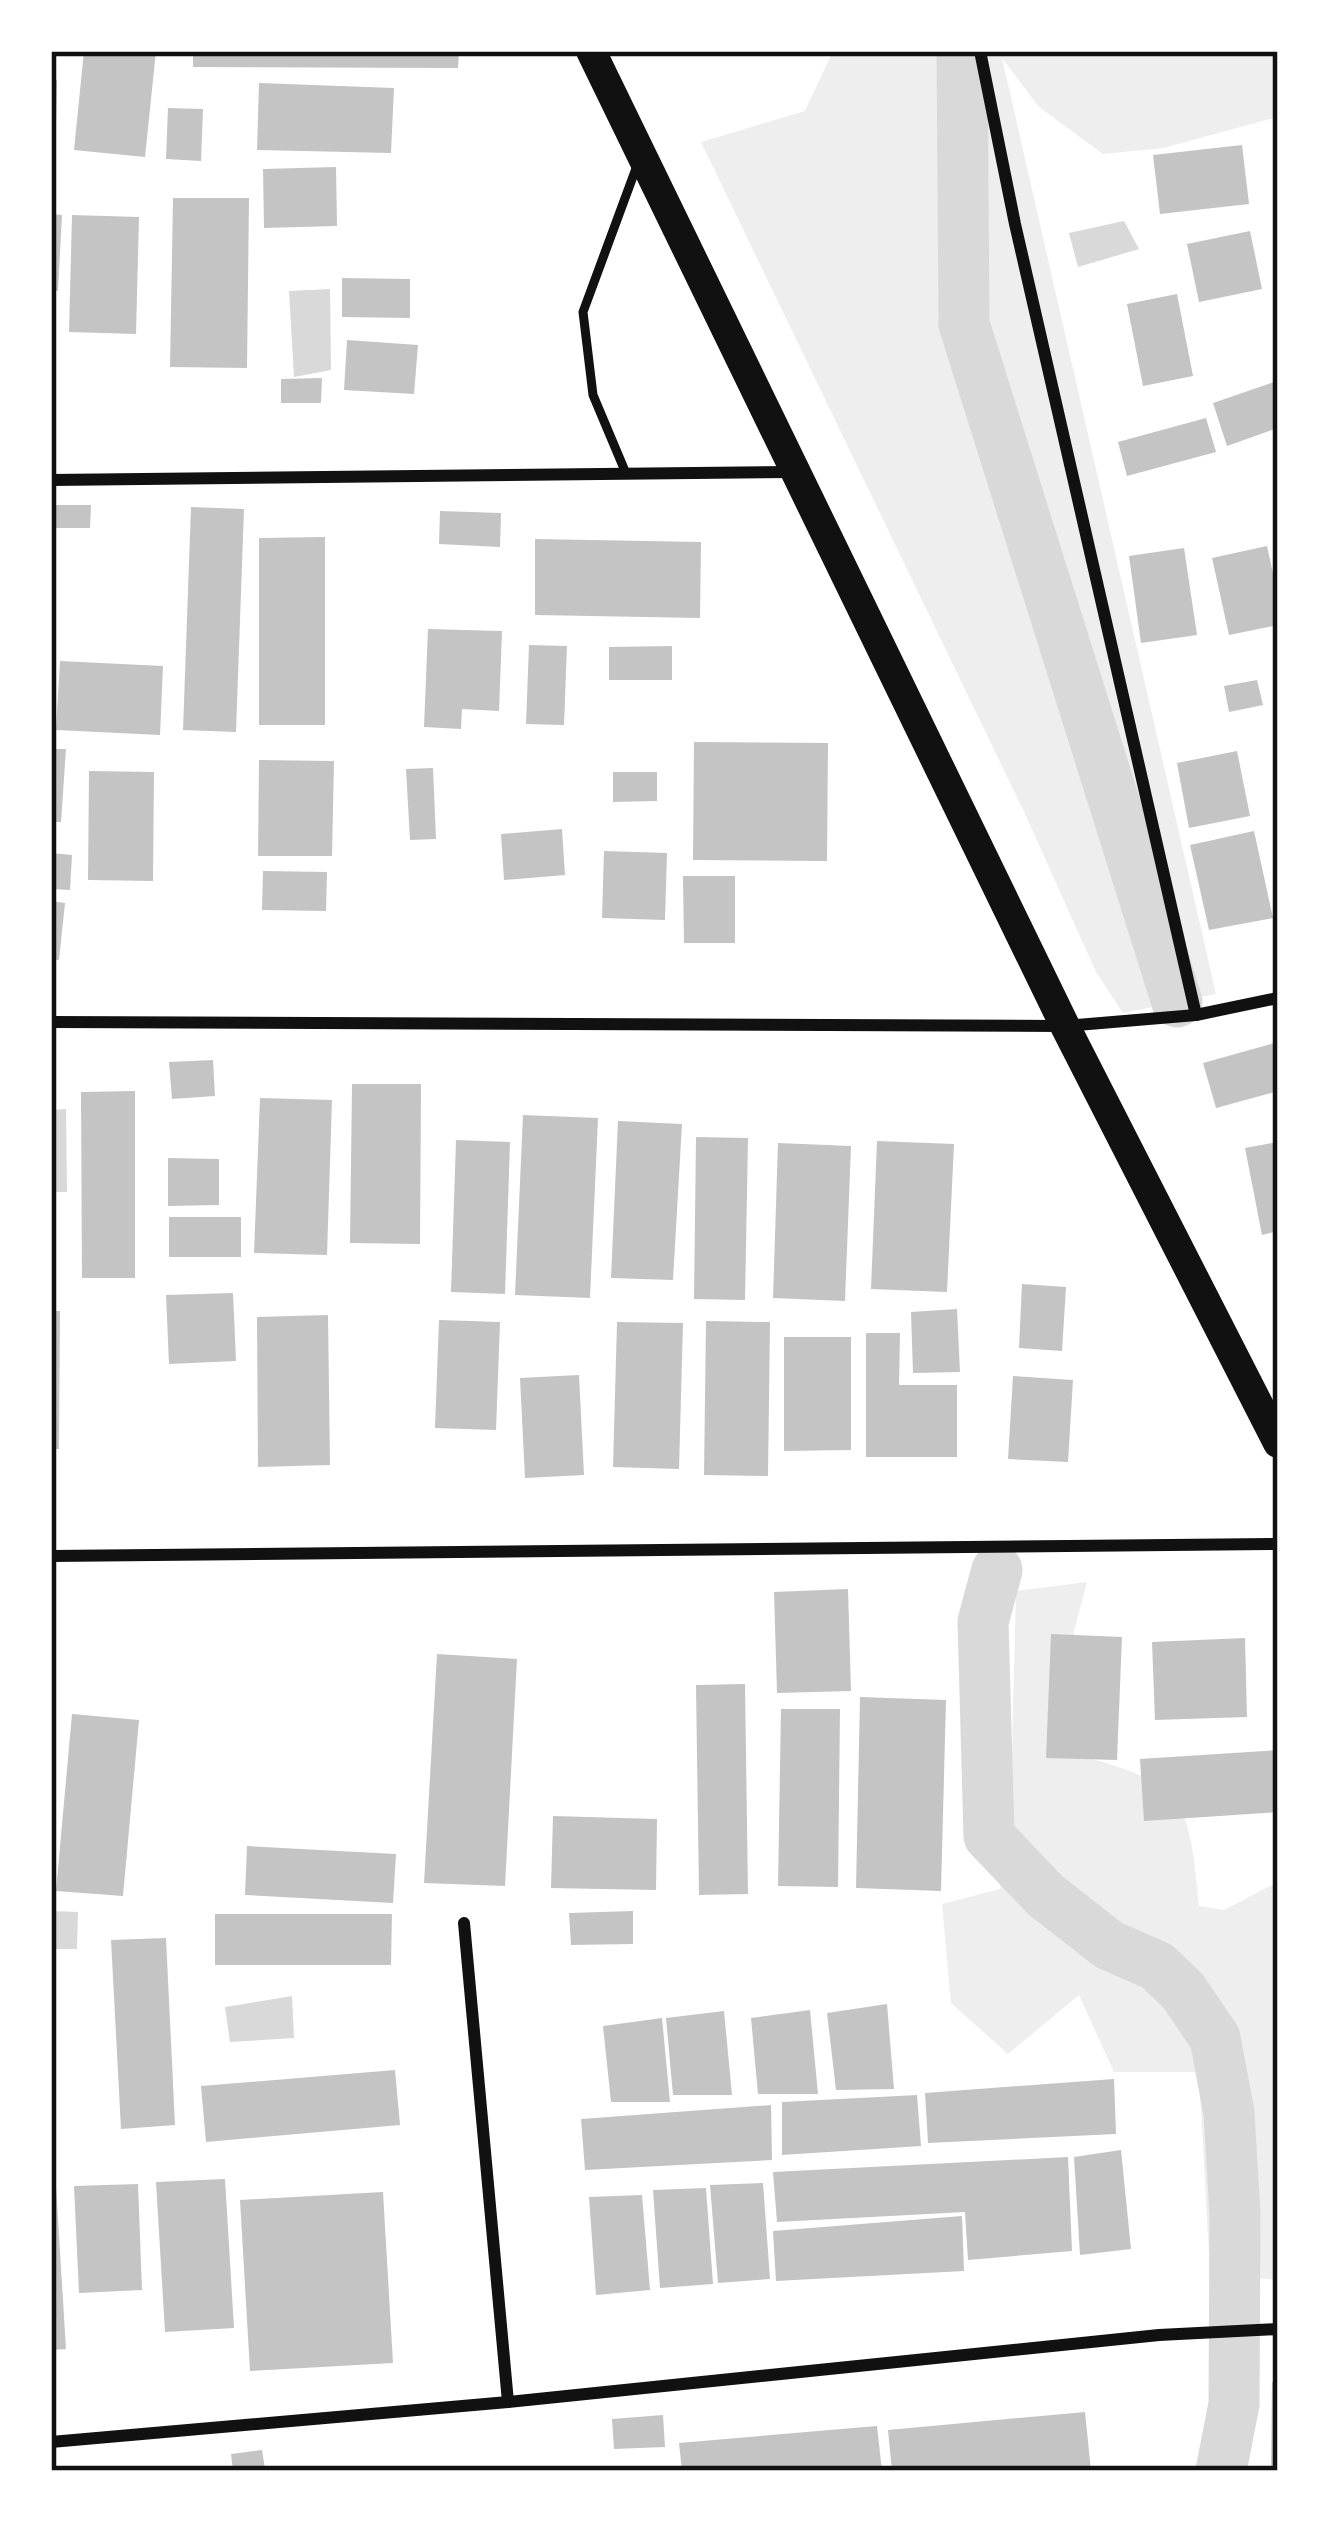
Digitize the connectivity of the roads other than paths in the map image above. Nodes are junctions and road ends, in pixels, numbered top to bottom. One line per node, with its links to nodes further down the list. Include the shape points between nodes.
1 (591, 51): 3 (main road)
2 (980, 51): 8 (street)
3 (640, 155): 4 (lane, via 583,313 592,395); 5 (main road)
4 (625, 471): 5 (street); 6 (street)
5 (793, 472): 10 (main road)
6 (51, 480)
7 (1278, 998): 8 (street)
8 (1196, 1015): 10 (street)
9 (51, 1022): 10 (street)
10 (1065, 1026): 11 (main road)
11 (1278, 1443)
12 (1278, 1544): 13 (street)
13 (51, 1556)
14 (464, 1923): 16 (street)
15 (1278, 2330): 16 (street)
16 (508, 2402): 17 (street)
17 (51, 2442)

